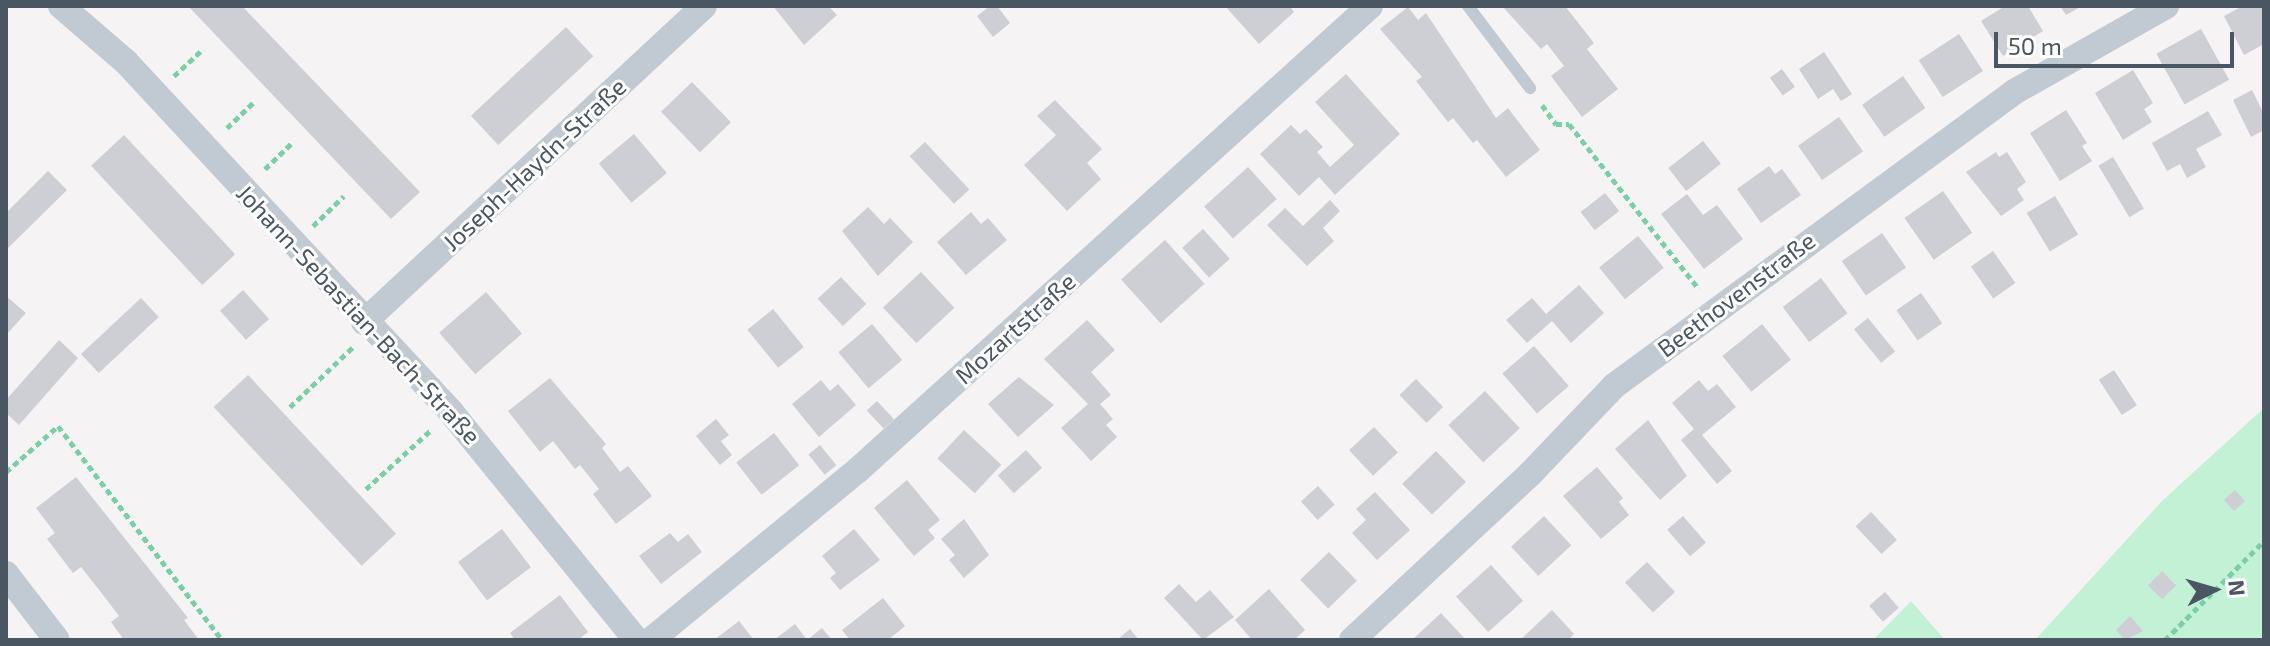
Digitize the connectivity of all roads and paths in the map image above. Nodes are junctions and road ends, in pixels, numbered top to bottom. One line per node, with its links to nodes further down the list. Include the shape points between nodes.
1 (61, 6): 16 (street, Johann-Sebastian-Bach-Straße, via 126,62)
2 (704, 6): 16 (street, Joseph-Haydn-Straße)
3 (1370, 6): 26 (street, Mozartstraße, via 858,470)
4 (1468, 6): 8 (lane)
5 (2166, 6): 15 (street, Beethovenstraße, via 2014,92)
6 (203, 49): 7 (path)
7 (172, 78)
8 (1530, 88): 15 (path, via 1556,124 1569,124)
9 (255, 101): 10 (path)
10 (225, 130)
11 (293, 142): 12 (path)
12 (253, 179)
13 (344, 196): 14 (path)
14 (307, 232)
15 (1715, 310): 27 (street, Beethovenstraße, via 1614,386 1531,473)
16 (368, 326): 17 (path); 18 (street, Johann-Sebastian-Bach-Straße)
17 (290, 407)
18 (451, 412): 20 (path); 25 (street, Johann-Sebastian-Bach-Straße)
19 (6, 472): 24 (path, via 58,426)
20 (366, 489)
21 (2264, 541): 28 (path)
22 (9, 587): 23 (street)
23 (57, 640)
24 (222, 640)
25 (636, 640)
26 (651, 640)
27 (1352, 640)
28 (2165, 640)

